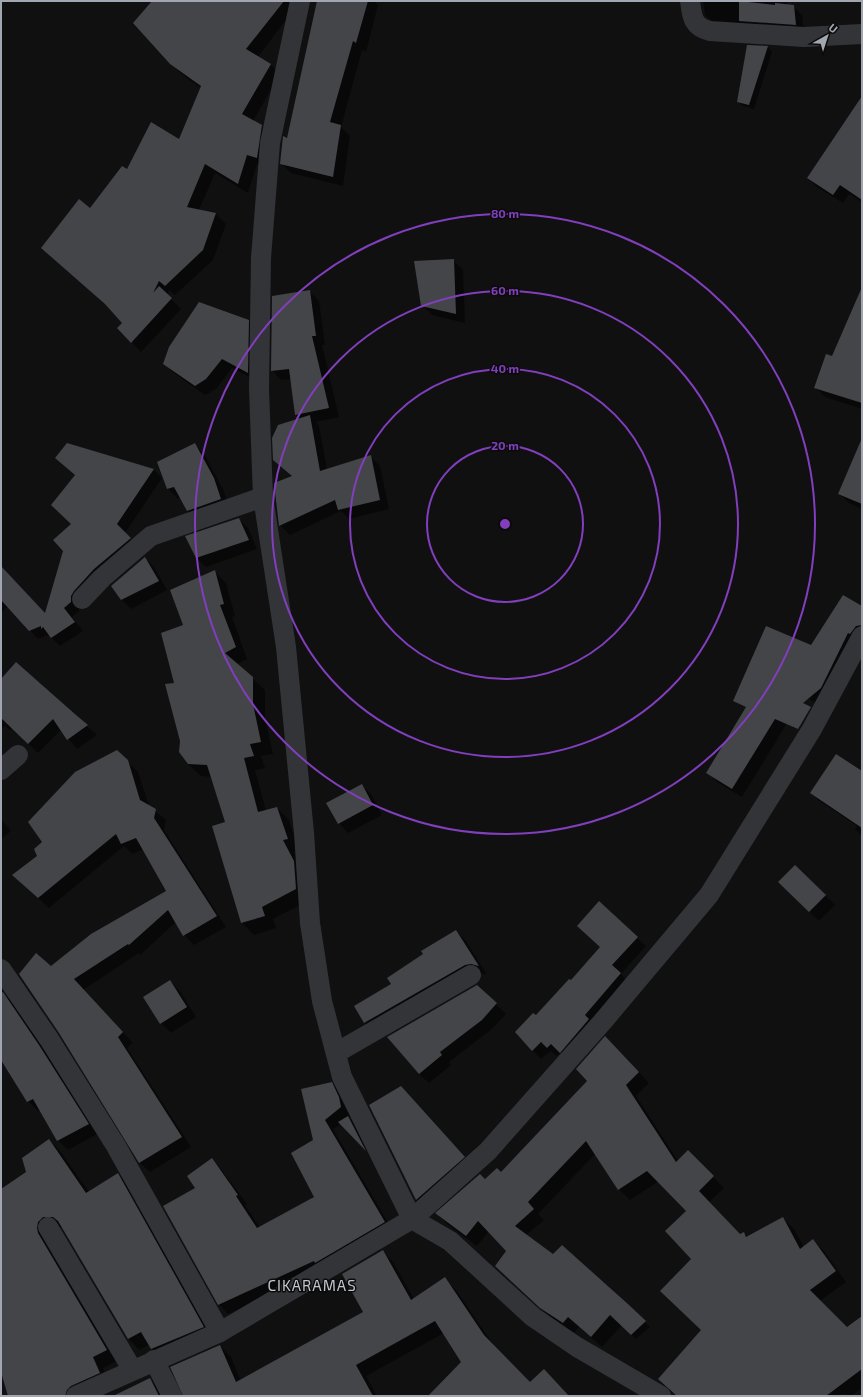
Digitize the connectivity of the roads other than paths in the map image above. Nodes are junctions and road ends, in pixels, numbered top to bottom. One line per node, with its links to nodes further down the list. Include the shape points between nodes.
1 (300, 1): 4 (street, via 270,143 261,258 259,390)
2 (690, 1): 3 (street, via 696,24 710,31 804,37)
3 (862, 34)
4 (263, 497): 5 (street, via 151,536 102,578); 11 (street, via 286,647 310,923 322,1001)
5 (82, 599)
6 (862, 636): 12 (street, via 812,729 709,895 604,1020 488,1151)
7 (18, 756): 8 (street)
8 (1, 770)
9 (1, 969): 14 (street, via 49,1039 116,1146)
10 (471, 976): 11 (street)
11 (336, 1053): 12 (street, via 342,1077)
12 (412, 1219): 14 (street); 19 (street, via 450,1241 533,1317 577,1347)
13 (48, 1227): 16 (street)
14 (220, 1332): 15 (street)
15 (154, 1360): 16 (street); 18 (street)
16 (132, 1370): 17 (street)
17 (76, 1396)
18 (172, 1396)
19 (661, 1396)

